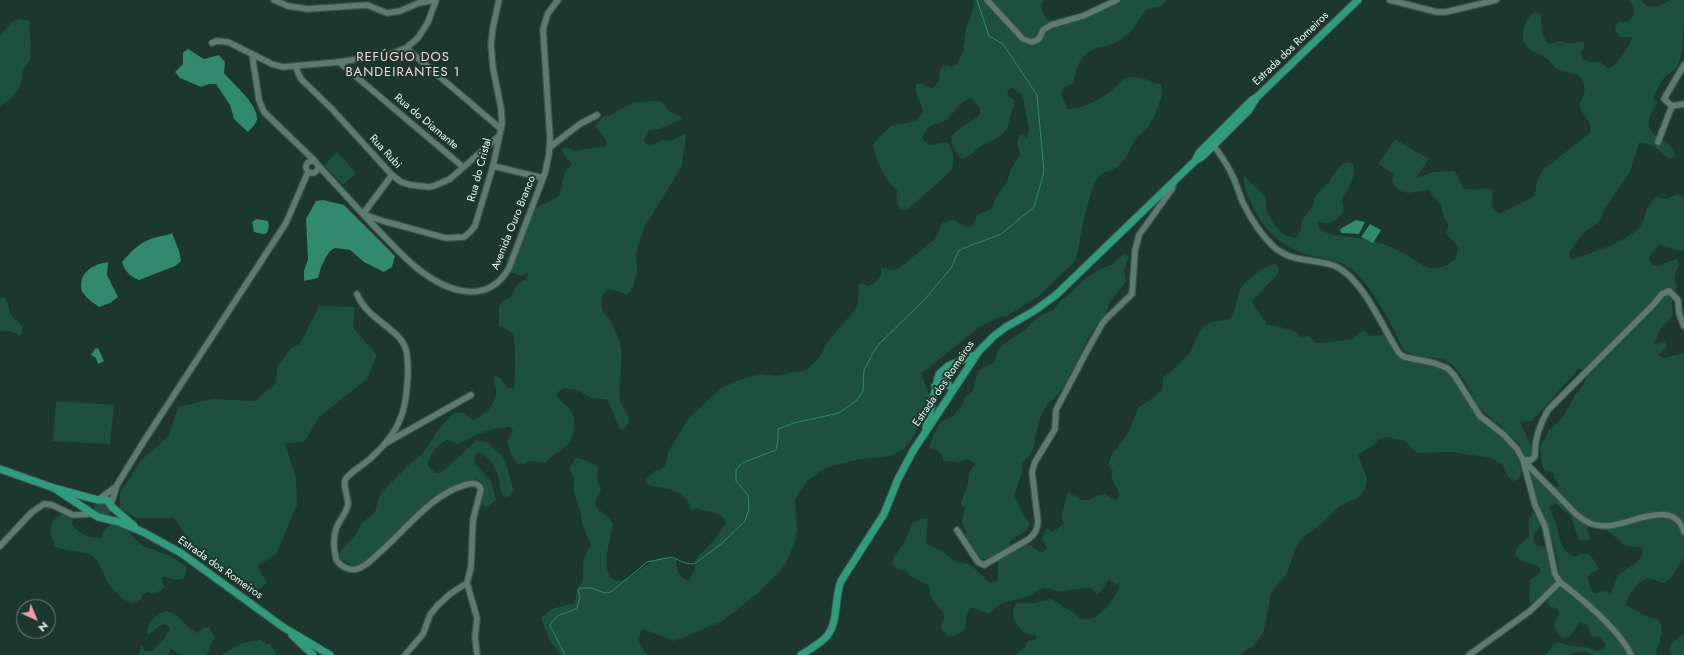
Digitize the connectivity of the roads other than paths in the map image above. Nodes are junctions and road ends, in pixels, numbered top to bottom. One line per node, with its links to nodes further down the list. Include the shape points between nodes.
1 (274, 0): 11 (street, via 298,8)
2 (374, 0): 11 (street)
3 (436, 0): 11 (street, via 391,13); 13 (street, via 424,30)
4 (499, 0): 21 (street, Rua do Cristal, via 491,44 502,115)
5 (558, 0): 25 (street, Avenida Ouro Branco, via 548,13 543,29)
6 (987, 0): 7 (street, via 1022,39 1032,42 1051,25 1083,16)
7 (1117, 0)
8 (1358, 0): 24 (main road, Estrada dos Romeiros)
9 (1390, 0): 10 (street, via 1446,12)
10 (1496, 0)
11 (368, 5)
12 (212, 43): 14 (street, via 228,42)
13 (406, 48): 15 (street, via 390,54); 21 (street)
14 (252, 54): 17 (street, via 278,66); 26 (street, Avenida Ouro Branco, via 259,100 263,109)
15 (339, 62): 17 (street); 28 (street, Rua do Diamante)
16 (1684, 65): 19 (street, via 1664,99)
17 (295, 66): 32 (street, Rua Rubi, via 301,79)
18 (1684, 104): 19 (street)
19 (1672, 106): 23 (street)
20 (598, 115): 25 (street, via 580,124)
21 (501, 129): 22 (street, Rua do Cristal)
22 (500, 136): 27 (street, Rua do Cristal); 28 (street, Rua Rubi)
23 (1658, 142)
24 (1212, 144): 34 (main road, Estrada dos Romeiros, via 1203,156 1194,161); 44 (street, via 1227,165 1242,202 1273,246 1279,252 1297,259 1335,266 1342,271 1360,289 1399,353 1404,357 1447,368 1480,416 1511,442)
25 (550, 147): 33 (street, Avenida Ouro Branco)
26 (314, 162): 29 (street, via 305,166); 30 (street, via 318,169); 31 (street, Avenida Ouro Branco)
27 (493, 166): 33 (street); 35 (street, Rua do Cristal, via 475,226 464,237 446,238)
28 (463, 167): 32 (street, Rua Rubi, via 450,179 429,187 401,182)
29 (308, 172): 30 (street); 46 (street, via 286,223)
30 (315, 172): 31 (street)
31 (325, 173): 35 (street, Avenida Ouro Branco)
32 (392, 175): 35 (street)
33 (543, 178): 35 (street, Avenida Ouro Branco, via 505,275 494,286 481,291 457,290 428,276 408,260)
34 (1175, 180): 38 (main road, Estrada dos Romeiros, via 1056,295 1034,312 994,336); 54 (street, via 1172,189 1139,235 1135,251 1132,294 1102,324 1056,410 1055,429 1032,472 1038,522 1034,534 984,565 978,562)
35 (363, 214)
36 (357, 294): 43 (street, via 368,311 403,341 409,364 402,415)
37 (1684, 326): 44 (street, via 1678,300 1669,291 1662,294 1548,410 1534,447 1535,456 1531,460)
38 (976, 355): 39 (main road, via 948,366 936,378); 40 (main road, Estrada dos Romeiros)
39 (935, 386): 40 (main road, via 946,381); 42 (main road)
40 (952, 390): 42 (main road, Estrada dos Romeiros)
41 (471, 396): 43 (street)
42 (925, 432): 65 (main road, Estrada dos Romeiros, via 904,467 884,514 841,581 830,631)
43 (384, 444): 59 (street, via 345,480 348,503 336,529 336,559 344,567 356,569 362,566 389,545 425,508 454,489 475,483 481,489 473,520 471,567)
44 (1522, 460): 56 (street, via 1584,521 1615,526 1661,514 1672,516); 58 (street, via 1531,494 1548,535 1555,574)
45 (0, 468): 47 (main road, Estrada dos Romeiros)
46 (117, 485): 49 (street); 50 (street)
47 (54, 488): 48 (main road, Estrada dos Romeiros); 49 (main road, Estrada dos Romeiros)
48 (72, 500): 51 (street, via 75,510); 52 (main road, Estrada dos Romeiros)
49 (98, 500): 50 (main road, Estrada dos Romeiros, via 104,499); 52 (main road, via 93,506)
50 (112, 505): 53 (main road, via 109,516); 55 (main road, Estrada dos Romeiros)
51 (68, 513): 52 (street); 57 (street, via 52,505 41,506)
52 (94, 514): 53 (main road, Estrada dos Romeiros, via 98,518)
53 (104, 518): 55 (main road, Estrada dos Romeiros)
54 (957, 530)
55 (143, 532): 60 (main road, Estrada dos Romeiros, via 187,557)
56 (1684, 532)
57 (0, 546)
58 (1560, 582): 66 (street, via 1525,615); 67 (street, via 1602,618 1626,645)
59 (467, 583): 63 (street, via 437,606 430,615 424,634); 64 (street, via 477,618)
60 (283, 627): 61 (main road, Estrada dos Romeiros); 62 (main road, Estrada dos Romeiros)
61 (312, 655)
62 (330, 655)
63 (405, 655)
64 (477, 655)
65 (801, 655)
66 (1469, 655)
67 (1631, 655)

